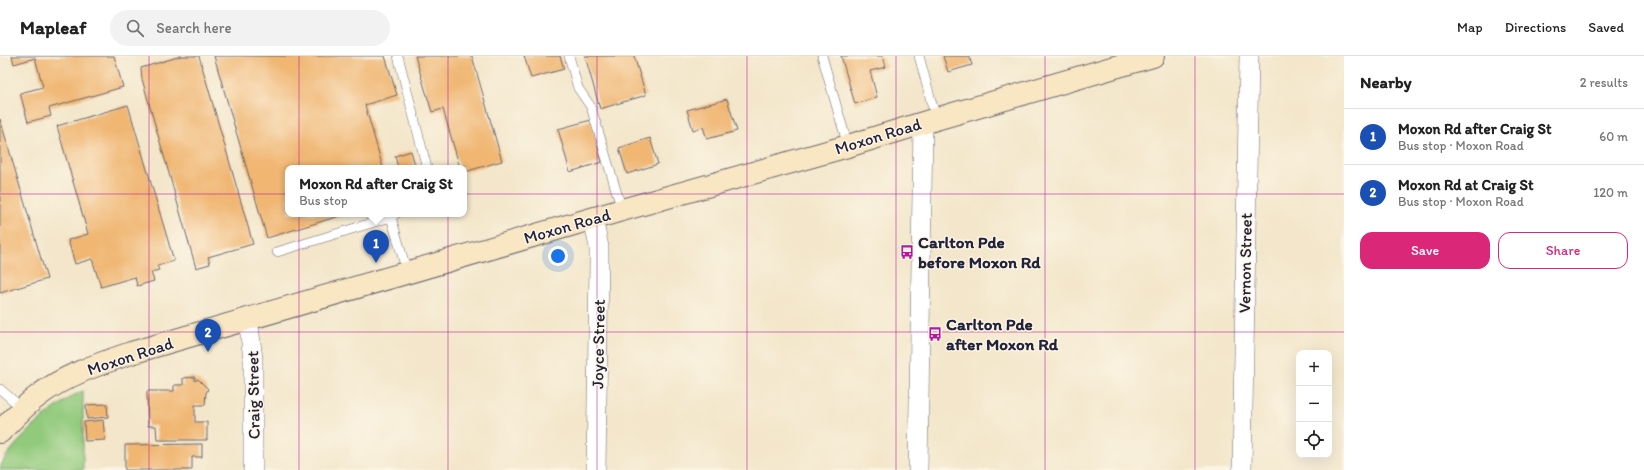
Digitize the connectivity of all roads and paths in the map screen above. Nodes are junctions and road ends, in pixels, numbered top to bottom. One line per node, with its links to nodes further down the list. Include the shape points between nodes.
1 (398, 56): 9 (lane)
2 (568, 56): 10 (lane, via 578,88 591,107)
3 (822, 56): 8 (lane)
4 (919, 56): 7 (lane)
5 (1153, 56): 7 (main road, Moxon Road)
6 (1249, 56): 23 (street, Vernon Street)
7 (930, 121): 8 (main road, Moxon Road); 22 (street)
8 (848, 146): 10 (main road, Moxon Road)
9 (426, 165)
10 (622, 210): 13 (main road, Moxon Road)
11 (391, 217): 14 (lane)
12 (394, 217): 15 (lane)
13 (593, 219): 15 (main road, Moxon Road); 21 (street, Joyce Street, via 599,247)
14 (277, 252)
15 (407, 272): 16 (main road, Moxon Road)
16 (248, 320): 18 (main road, Moxon Road, via 131,353 86,370 63,380); 20 (street, Craig Street, via 253,359)
17 (0, 389): 18 (lane)
18 (23, 409): 19 (main road, Moxon Road)
19 (0, 432)
20 (253, 470)
21 (596, 470)
22 (918, 470)
23 (1242, 470)

